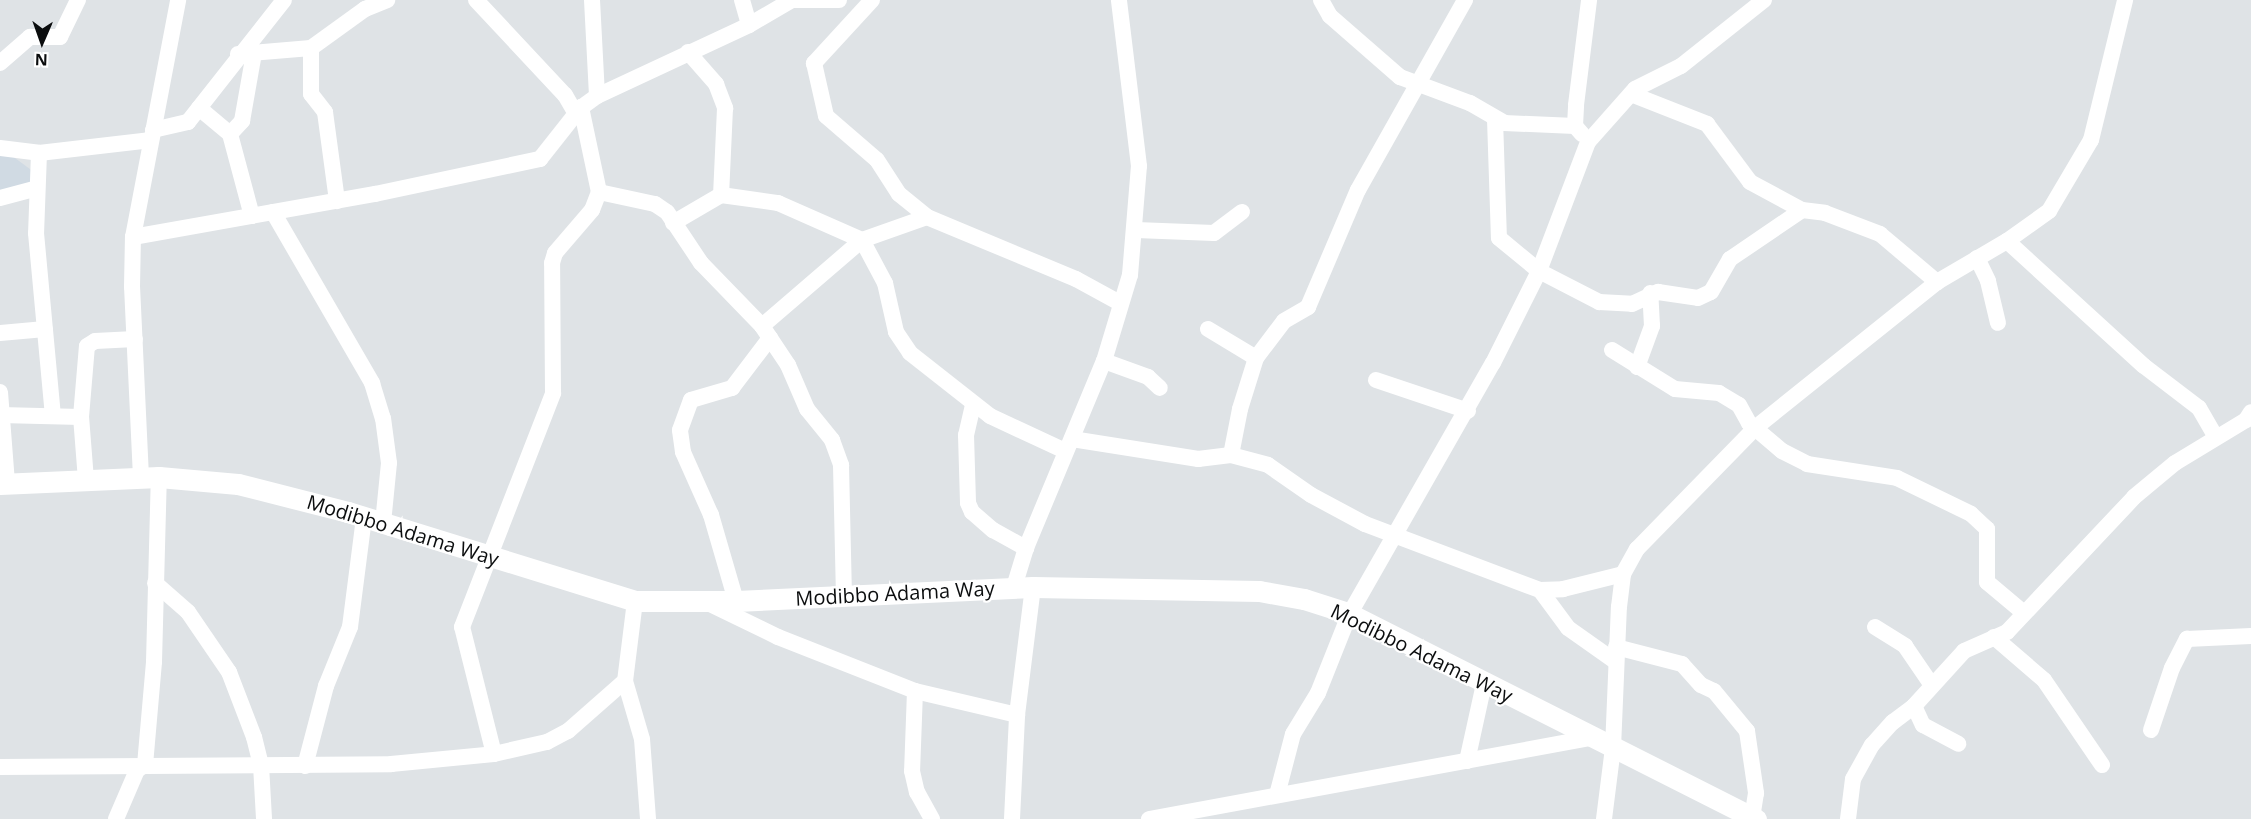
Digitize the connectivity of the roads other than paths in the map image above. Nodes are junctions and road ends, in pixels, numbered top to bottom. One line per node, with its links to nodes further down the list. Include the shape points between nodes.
1 (78, 0): 21 (street, via 60,37 30,37)
2 (178, 0): 30 (street)
3 (284, 0): 20 (street)
4 (387, 0): 18 (street, via 365,9)
5 (476, 0): 25 (street, via 565,95 575,112)
6 (592, 0): 24 (street)
7 (742, 0): 17 (street)
8 (792, 0): 9 (street); 17 (street)
9 (839, 0)
10 (872, 0): 43 (street, via 814,63 824,111 877,160 899,194)
11 (1119, 0): 45 (street, via 1139,166)
12 (1321, 0): 22 (street, via 1330,16 1375,56 1400,77)
13 (1465, 0): 22 (street)
14 (1589, 0): 28 (street)
15 (1764, 0): 23 (street, via 1681,66)
16 (2125, 0): 48 (street, via 2091,140 2049,211)
17 (749, 25): 19 (street)
18 (311, 48): 20 (street); 38 (street, via 311,94 325,112)
19 (688, 52): 24 (street); 36 (street, via 716,84 725,108)
20 (246, 54): 26 (street); 29 (street, via 242,121)
21 (0, 63)
22 (1417, 83): 27 (street, via 1470,103); 61 (street, via 1358,190 1308,307 1284,321)
23 (1631, 94): 31 (street); 39 (street, via 1707,124 1750,182)
24 (597, 96): 25 (street)
25 (581, 107): 35 (street); 38 (street, via 540,159)
26 (199, 108): 29 (street); 30 (street, via 188,122)
27 (1495, 119): 28 (street, via 1531,127); 50 (street, via 1499,238)
28 (1575, 126): 31 (street)
29 (230, 134): 42 (street)
30 (152, 135): 33 (street); 46 (street)
31 (1588, 142): 50 (street)
32 (0, 148): 33 (street)
33 (39, 153): 34 (street)
34 (37, 188): 37 (street); 55 (street, via 36,233)
35 (600, 192): 44 (street, via 655,204); 83 (street, via 592,210 555,253 554,393)
36 (721, 195): 44 (street); 47 (street, via 778,202)
37 (0, 198)
38 (337, 201): 40 (street)
39 (1802, 210): 51 (street, via 1825,213 1880,234); 52 (street, via 1730,259 1711,292 1698,298)
40 (273, 212): 42 (street); 80 (street, via 372,383 383,418 389,463)
41 (1242, 212): 45 (street, via 1214,233)
42 (252, 216): 46 (street)
43 (927, 217): 47 (street); 53 (street, via 1076,279)
44 (673, 222): 57 (street, via 701,263)
45 (1136, 230): 53 (street, via 1130,275)
46 (133, 237): 59 (street)
47 (862, 240): 57 (street); 67 (street, via 891,297 901,343)
48 (2007, 241): 49 (street); 74 (street, via 2136,359 2199,408)
49 (1977, 258): 51 (street); 54 (street, via 1988,281)
50 (1539, 271): 52 (street, via 1599,302 1632,304); 68 (street)
51 (1937, 282): 73 (street)
52 (1650, 293): 63 (street, via 1652,326)
53 (1120, 303): 62 (street)
54 (1998, 323)
55 (45, 329): 58 (street); 71 (street)
56 (1208, 329): 61 (street)
57 (766, 332): 88 (street, via 788,365 807,409 832,440 841,465); 90 (street, via 732,388 691,400 680,430 683,452 711,515)
58 (0, 333)
59 (135, 339): 72 (street, via 88,343); 77 (street)
60 (1612, 350): 63 (street)
61 (1256, 358): 76 (street)
62 (1104, 361): 65 (street, via 1148,377); 75 (street)
63 (1637, 367): 73 (street, via 1675,389 1719,393 1739,405)
64 (1376, 380): 68 (street)
65 (1160, 388)
66 (0, 392): 70 (street)
67 (973, 405): 75 (street); 82 (street, via 966,435 968,503 972,512 993,530)
68 (1468, 411): 81 (street)
69 (2251, 412): 74 (street, via 2246,420)
70 (2, 415): 71 (street); 79 (street)
71 (53, 415): 72 (street)
72 (81, 417): 78 (street)
73 (1755, 428): 84 (street, via 1657,526 1637,549); 92 (street, via 1782,451 1807,464 1897,478 1971,514 1988,529 1987,582)
74 (2216, 438): 92 (street, via 2175,463 2134,497)
75 (1069, 445): 76 (street, via 1198,459); 82 (street)
76 (1231, 455): 81 (street, via 1268,465 1339,512)
77 (150, 477): 78 (main road, Modibbo Adama Way); 80 (main road, Modibbo Adama Way, via 238,484); 85 (street)
78 (86, 480): 79 (main road, Modibbo Adama Way)
79 (4, 484)
80 (374, 520): 83 (main road, Modibbo Adama Way); 112 (street, via 350,627 326,686)
81 (1397, 536): 87 (street); 93 (street)
82 (1026, 548): 86 (street)
83 (487, 556): 89 (main road, Modibbo Adama Way); 107 (street, via 462,627)
84 (1623, 574): 87 (street, via 1563,589); 97 (street)
85 (155, 583): 109 (street); 110 (street, via 188,612 229,672 245,708)
86 (1024, 587): 88 (main road, Modibbo Adama Way); 93 (main road, Modibbo Adama Way, via 1259,591 1304,599); 103 (street)
87 (1540, 590): 97 (street, via 1568,628)
88 (844, 594): 90 (main road, Modibbo Adama Way)
89 (635, 601): 91 (main road, Modibbo Adama Way); 98 (street)
90 (736, 601): 91 (main road, Modibbo Adama Way)
91 (706, 602): 101 (street, via 778,637)
92 (2024, 613): 96 (street, via 2007,632)
93 (1348, 615): 99 (main road, Modibbo Adama Way); 114 (street, via 1318,693 1293,734)
94 (1875, 627): 100 (street, via 1905,646)
95 (2251, 636): 104 (street, via 2187,639 2172,668)
96 (1994, 637): 100 (street, via 1964,651); 111 (street, via 2044,680)
97 (1616, 655): 105 (street); 115 (street, via 1682,664 1701,685 1714,691 1747,731 1756,793)
98 (625, 681): 107 (street, via 568,731 547,742); 118 (street, via 644,757)
99 (1484, 684): 105 (main road, Modibbo Adama Way); 108 (street)
100 (1931, 684): 102 (street)
101 (915, 692): 103 (street); 119 (street, via 912,771 917,792)
102 (1914, 706): 106 (street, via 1923,725); 123 (street, via 1872,745 1853,779)
103 (1017, 716): 120 (street)
104 (2151, 730)
105 (1604, 743): 108 (street); 115 (main road, Modibbo Adama Way); 122 (street)
106 (1959, 744)
107 (494, 754): 112 (street, via 391,764)
108 (1467, 761): 114 (street)
109 (145, 765): 110 (street); 113 (street); 116 (street, via 137,770)
110 (261, 765): 112 (street); 117 (street)
111 (2102, 765)
112 (305, 766)
113 (0, 767)
114 (1277, 795): 121 (street)
115 (1754, 818)
116 (116, 819)
117 (264, 819)
118 (648, 819)
119 (932, 819)
120 (1012, 819)
121 (1152, 819)
122 (1605, 819)
123 (1848, 819)

